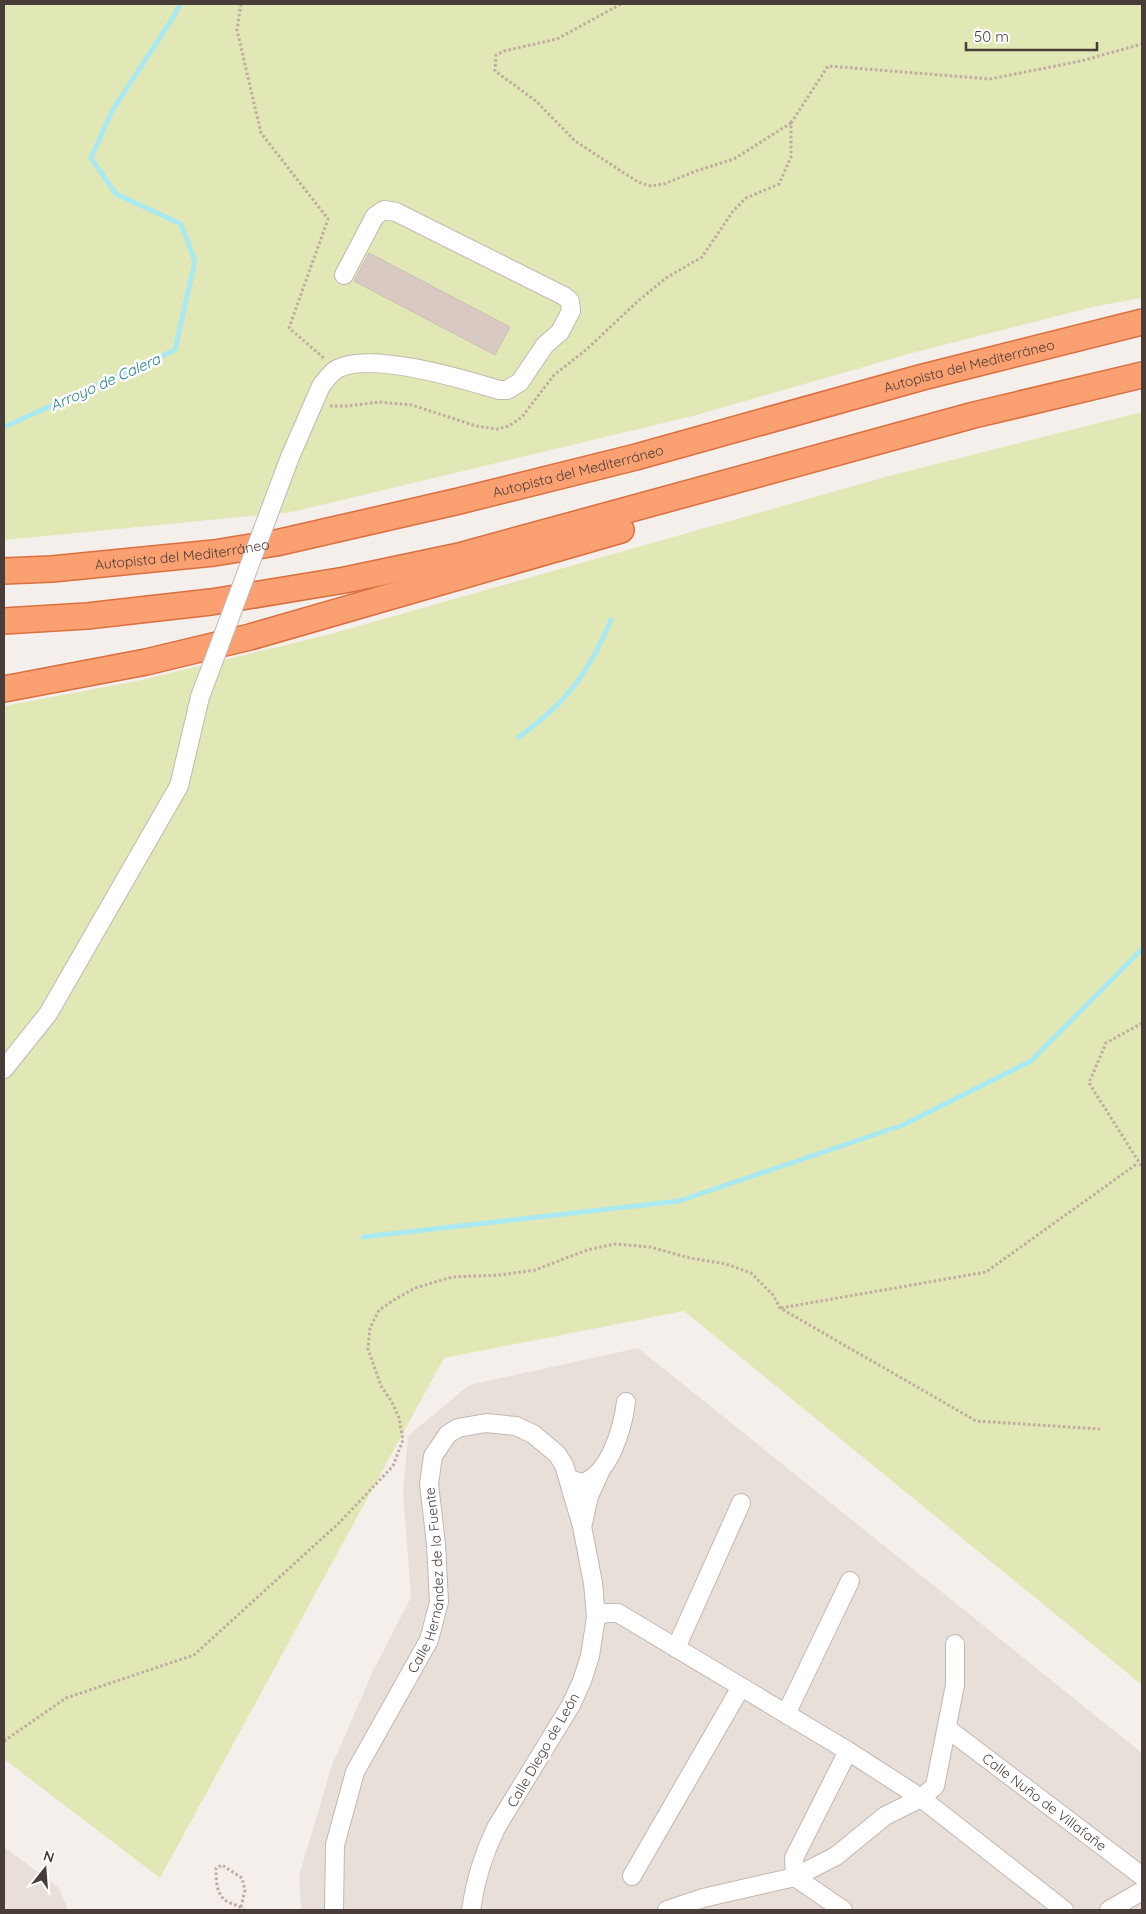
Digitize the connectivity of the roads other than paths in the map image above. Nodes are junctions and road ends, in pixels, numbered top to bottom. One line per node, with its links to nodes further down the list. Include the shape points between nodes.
1 (344, 274): 8 (street, bridge, via 375,216 384,210 396,212 564,296 570,301 571,311 560,332 545,346 520,382 507,390 398,364 348,365 337,369 321,386 290,457 200,697 179,786 48,1014)
2 (1142, 322): 5 (highway, Autopista del Mediterráneo, via 922,377 636,457 459,502 276,543 214,553)
3 (1142, 374): 4 (highway, via 974,415)
4 (798, 464): 6 (highway, via 459,556 345,580 211,602 87,616); 7 (highway, via 737,496 442,582 146,662)
5 (4, 571)
6 (4, 621)
7 (4, 689)
8 (4, 1069)
9 (626, 1402): 10 (street, via 620,1434)
10 (601, 1468): 11 (street, via 590,1481 581,1483); 13 (street, via 589,1496)
11 (570, 1479): 13 (street, Calle Hernández de la Fuente); 27 (street, Calle Hernández de la Fuente, via 557,1454 544,1442 516,1426 499,1423 469,1424 458,1428 448,1434 433,1456 429,1484 439,1602 429,1640 355,1772 336,1845)
12 (741, 1503): 17 (street)
13 (582, 1526): 15 (street, Calle Diego de León)
14 (850, 1581): 19 (street)
15 (596, 1617): 17 (street, via 618,1613); 28 (street, Calle Diego de León, via 582,1681 493,1835 480,1868)
16 (955, 1644): 20 (street, via 955,1685)
17 (676, 1648): 18 (street)
18 (741, 1687): 19 (street); 23 (street)
19 (786, 1714): 21 (street)
20 (948, 1729): 22 (street, via 935,1786); 24 (street, Calle Nuño de Villafañe)
21 (848, 1751): 22 (street); 25 (street, via 794,1858)
22 (921, 1798): 25 (street, via 885,1816 836,1856); 31 (street)
23 (632, 1876)
24 (1142, 1876)
25 (795, 1877): 29 (street, via 703,1898); 30 (street)
26 (1142, 1891): 32 (street)
27 (334, 1910)
28 (471, 1910)
29 (667, 1910)
30 (842, 1910)
31 (1064, 1910)
32 (1108, 1910)

